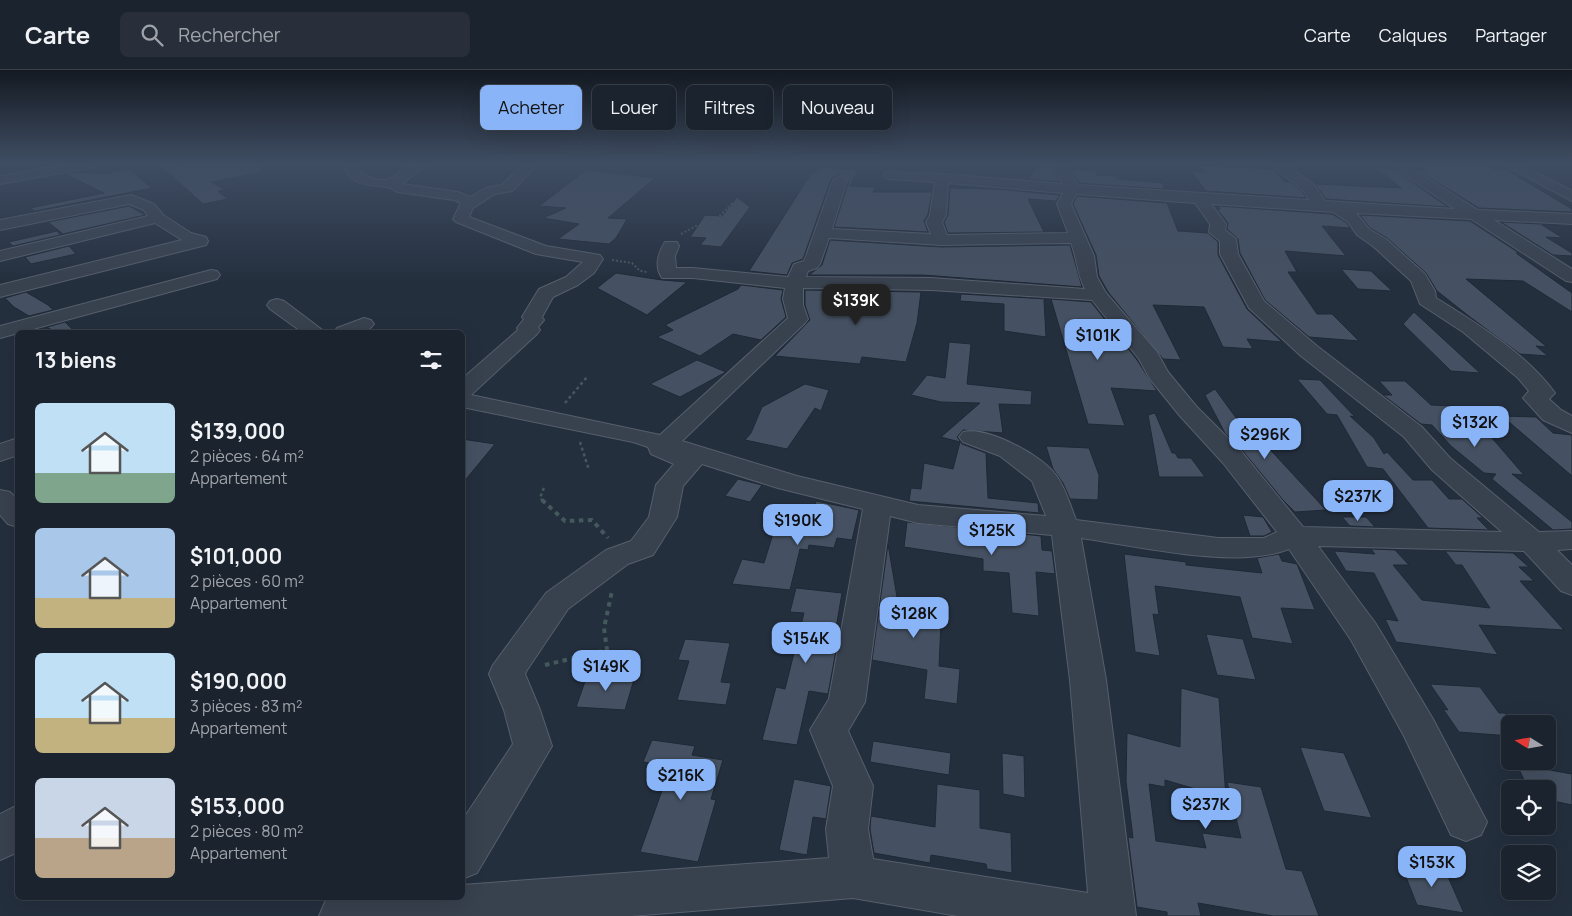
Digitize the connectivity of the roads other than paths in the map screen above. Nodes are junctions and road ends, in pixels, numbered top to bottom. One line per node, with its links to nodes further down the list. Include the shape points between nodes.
1 (114, 202): 17 (street)
2 (139, 202): 15 (street)
3 (469, 202): 12 (street)
4 (471, 202): 12 (street)
5 (833, 202): 18 (street)
6 (938, 202): 20 (street, via 934,222)
7 (1065, 202): 19 (street)
8 (1203, 202): 46 (street, via 1218,224 1216,232 1228,238 1229,254 1256,304 1309,351 1412,432 1441,464)
9 (1254, 202): 13 (street)
10 (1325, 202): 13 (street)
11 (1458, 202): 14 (street)
12 (467, 205): 33 (street, via 462,221 542,250 594,259 588,269 572,282 546,293 527,328 530,330)
13 (1329, 206): 14 (street); 35 (street, via 1354,219 1363,232 1419,278 1427,300 1470,328 1526,373 1543,393 1535,398 1552,415)
14 (1478, 215): 16 (street); 24 (street)
15 (158, 218): 22 (street); 26 (street, via 185,236 200,241)
16 (1572, 219)
17 (0, 225)
18 (823, 234): 20 (street); 25 (street, via 815,256 810,264 800,268)
19 (1077, 238): 20 (street); 27 (street, via 1085,256 1088,277)
20 (941, 240)
21 (671, 246): 25 (street, via 666,256 668,274 693,273)
22 (0, 256)
23 (211, 275): 32 (street)
24 (1572, 277)
25 (796, 282): 27 (street, via 931,284); 37 (street, via 792,304 798,320)
26 (0, 291)
27 (1098, 295): 44 (street, via 1188,411 1232,457)
28 (277, 305): 30 (street)
29 (364, 324): 31 (street)
30 (313, 330)
31 (349, 330)
32 (0, 332)
33 (465, 388)
34 (465, 401): 37 (street)
35 (1572, 426)
36 (972, 437): 43 (street, via 1009,451 1044,477)
37 (666, 444): 41 (street, via 788,482); 51 (street, via 660,449 691,461 670,485 663,517 642,548 617,556 557,601 511,665 508,674 533,746)
38 (15, 447): 39 (street)
39 (0, 453)
40 (0, 498): 42 (street)
41 (878, 503): 43 (street, via 918,514); 52 (street, via 847,702 829,730 853,786 847,829)
42 (15, 515)
43 (1066, 527): 44 (street, via 1218,548 1267,547); 57 (street, via 1088,680)
44 (1295, 536): 46 (street); 48 (street, via 1364,633 1420,730)
45 (1572, 540): 46 (street)
46 (1532, 542): 47 (street)
47 (1572, 584)
48 (1466, 822)
49 (15, 827): 50 (street)
50 (0, 841)
51 (465, 854)
52 (854, 877): 54 (street); 56 (street)
53 (419, 900): 55 (street)
54 (434, 904)
55 (342, 916)
56 (1089, 916)
57 (1113, 916)

